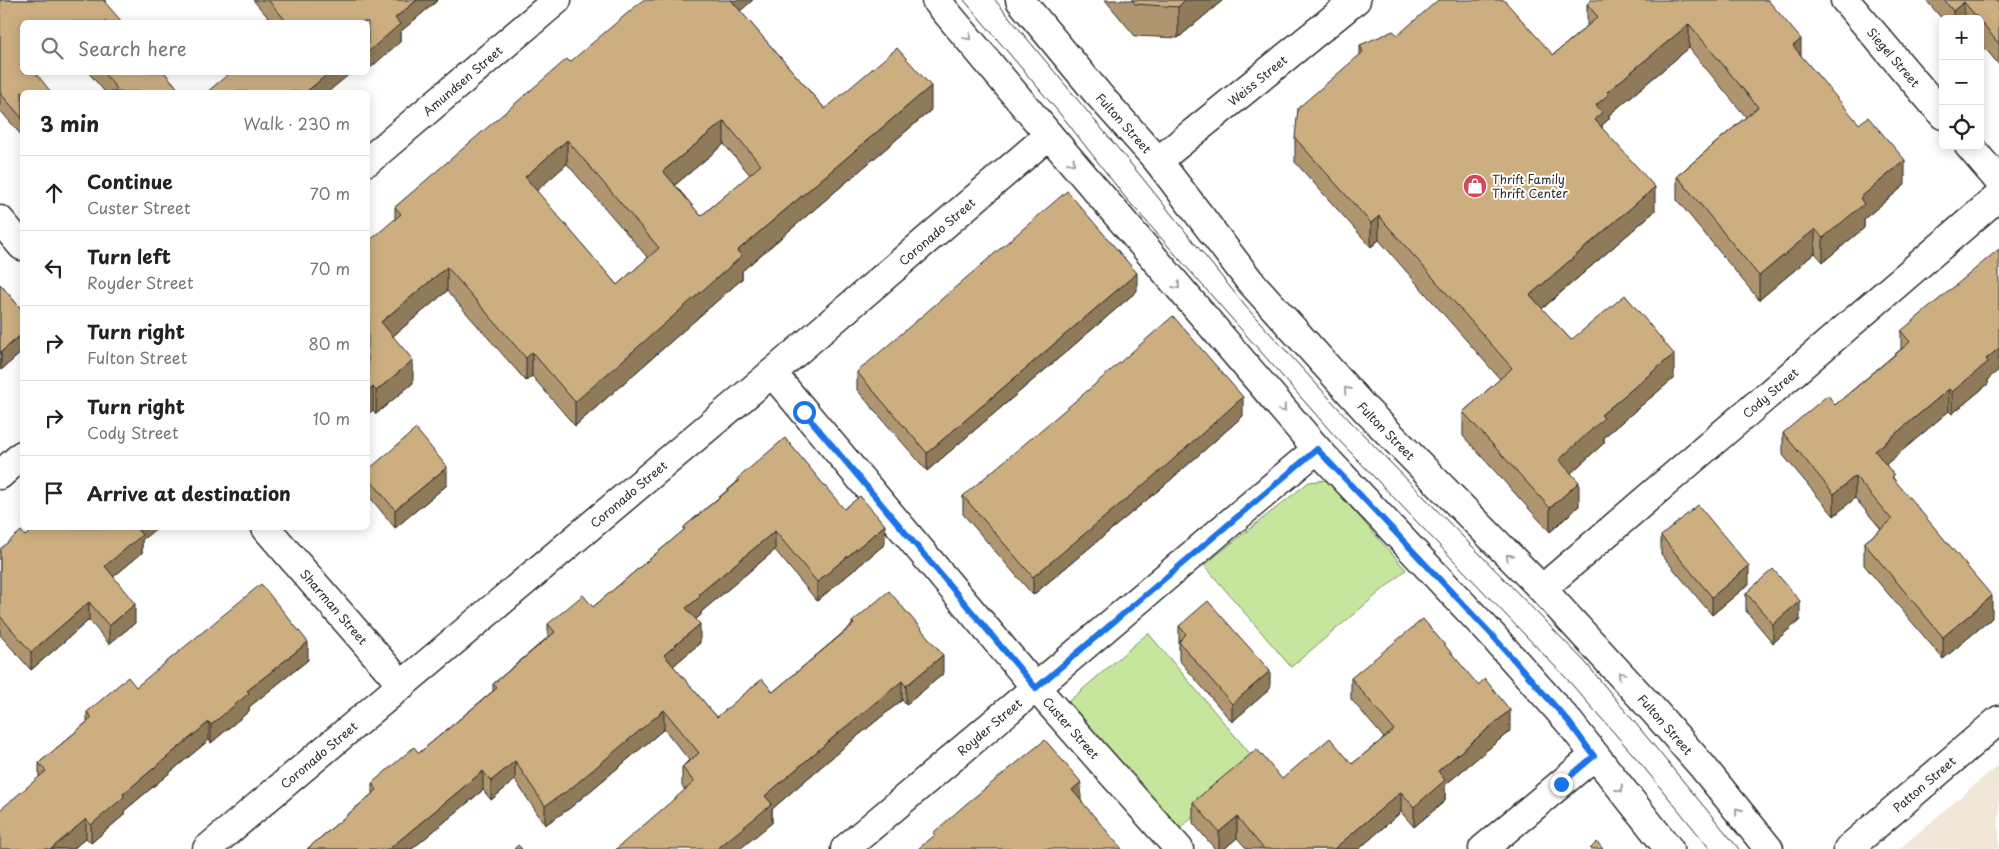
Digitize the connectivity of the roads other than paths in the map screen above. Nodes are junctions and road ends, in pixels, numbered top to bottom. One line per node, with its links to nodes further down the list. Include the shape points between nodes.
1 (558, 0): 9 (street, Amundsen Street)
2 (936, 0): 7 (street, one-way to 7)
3 (1020, 0): 10 (street, Fulton Street)
4 (1356, 0): 10 (street, Weiss Street)
5 (1845, 0): 6 (street, Siegel Street)
6 (1939, 110)
7 (1049, 135): 15 (street, Coronado Street); 16 (street, one-way to 16)
8 (1973, 150): 11 (street)
9 (370, 159)
10 (1158, 161): 20 (street, Fulton Street, one-way to 10, via 1365,409 1249,280)
11 (1999, 181)
12 (1999, 196): 20 (street, Cody Street)
13 (0, 220): 14 (street)
14 (20, 244)
15 (772, 373): 21 (street, Coronado Street); 22 (street, Custer Street)
16 (1317, 449): 22 (street, Royder Street); 24 (street, via 1491,634 1569,722)
17 (20, 457): 18 (street)
18 (0, 475)
19 (268, 530): 21 (street, Sharman Street)
20 (1542, 589): 30 (street, Fulton Street, one-way to 20, via 1702,766)
21 (402, 685): 25 (street, Coronado Street)
22 (1036, 688): 26 (street, Royder Street); 27 (street, Custer Street)
23 (1999, 720): 31 (street, Patton Street)
24 (1594, 756): 28 (street); 29 (street, one-way to 29)
25 (207, 849)
26 (845, 849)
27 (1179, 849)
28 (1483, 849)
29 (1669, 849)
30 (1768, 849)
31 (1848, 849)

